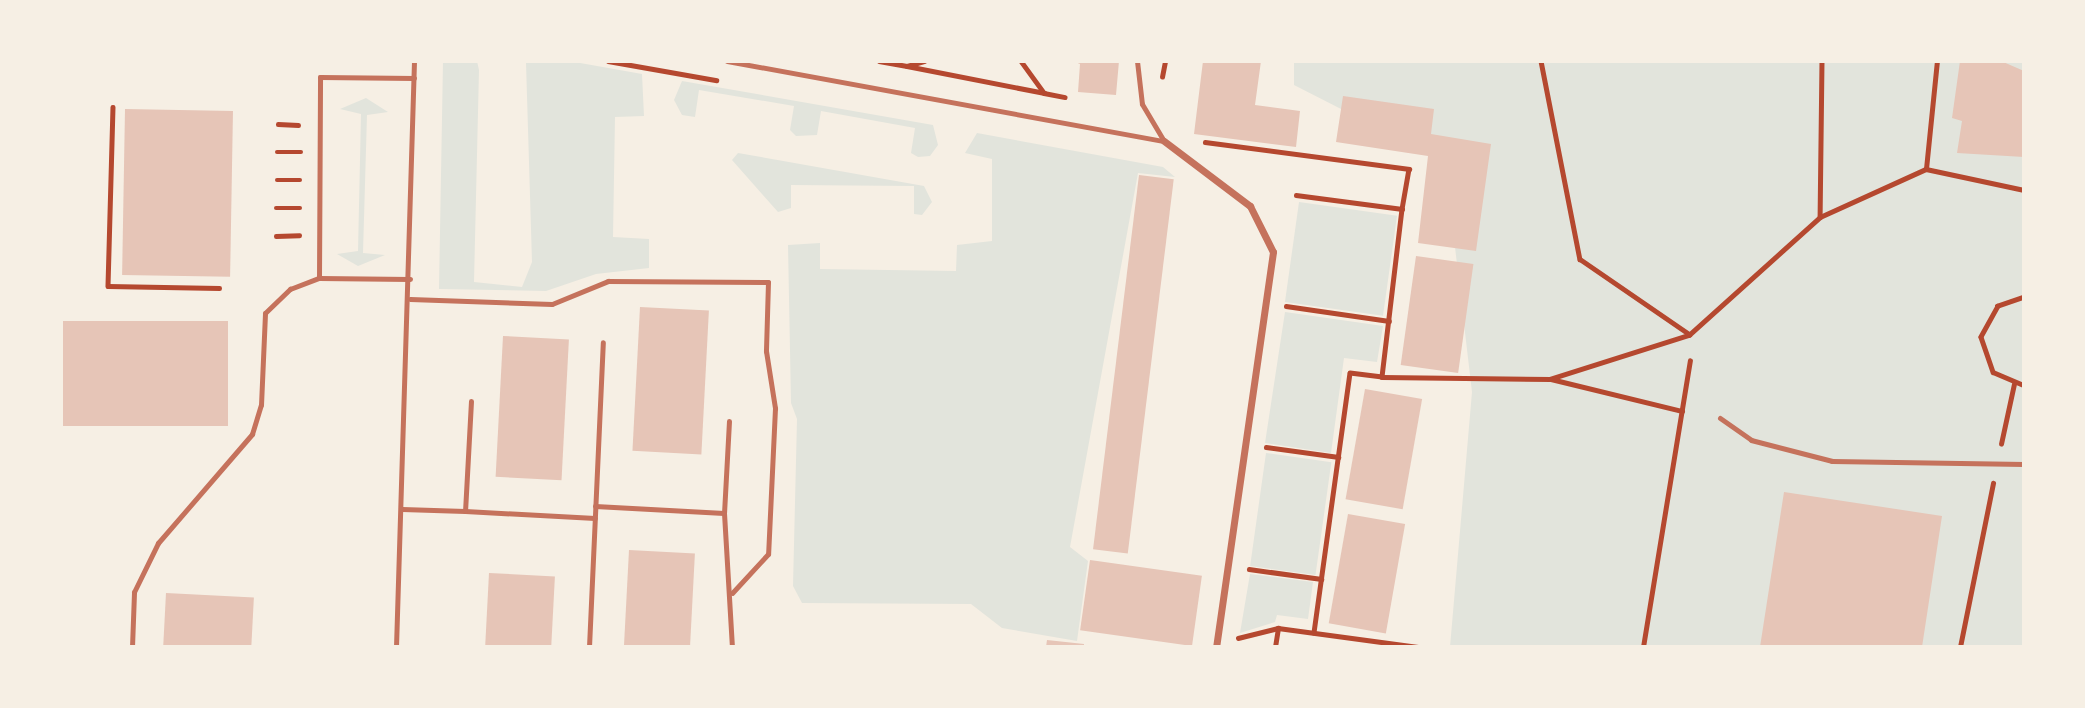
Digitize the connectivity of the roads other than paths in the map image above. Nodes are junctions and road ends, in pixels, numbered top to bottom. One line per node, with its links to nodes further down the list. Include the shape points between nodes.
1 (414, 61): 4 (lane)
2 (727, 61): 5 (lane)
3 (1137, 61): 5 (lane, via 1142,104)
4 (414, 78): 6 (lane, via 320,77); 7 (lane)
5 (1164, 141): 20 (street, via 1250,206 1266,226 1273,252)
6 (318, 278): 7 (lane); 21 (lane, via 290,289 265,313 261,405 252,434 158,544 134,592)
7 (410, 279): 8 (lane)
8 (410, 299): 15 (lane); 19 (lane, via 552,304 608,281 768,282 766,351 775,408 768,554)
9 (603, 342): 14 (lane)
10 (471, 401): 16 (lane)
11 (1720, 418): 13 (lane, via 1751,439 1832,461)
12 (729, 421): 17 (lane)
13 (2024, 464)
14 (595, 506): 17 (lane); 18 (lane)
15 (402, 509): 16 (lane); 22 (lane)
16 (465, 511): 18 (lane)
17 (724, 513): 19 (lane)
18 (595, 518): 23 (lane)
19 (732, 593): 24 (lane)
20 (1216, 645)
21 (132, 647)
22 (396, 647)
23 (589, 647)
24 (732, 647)

